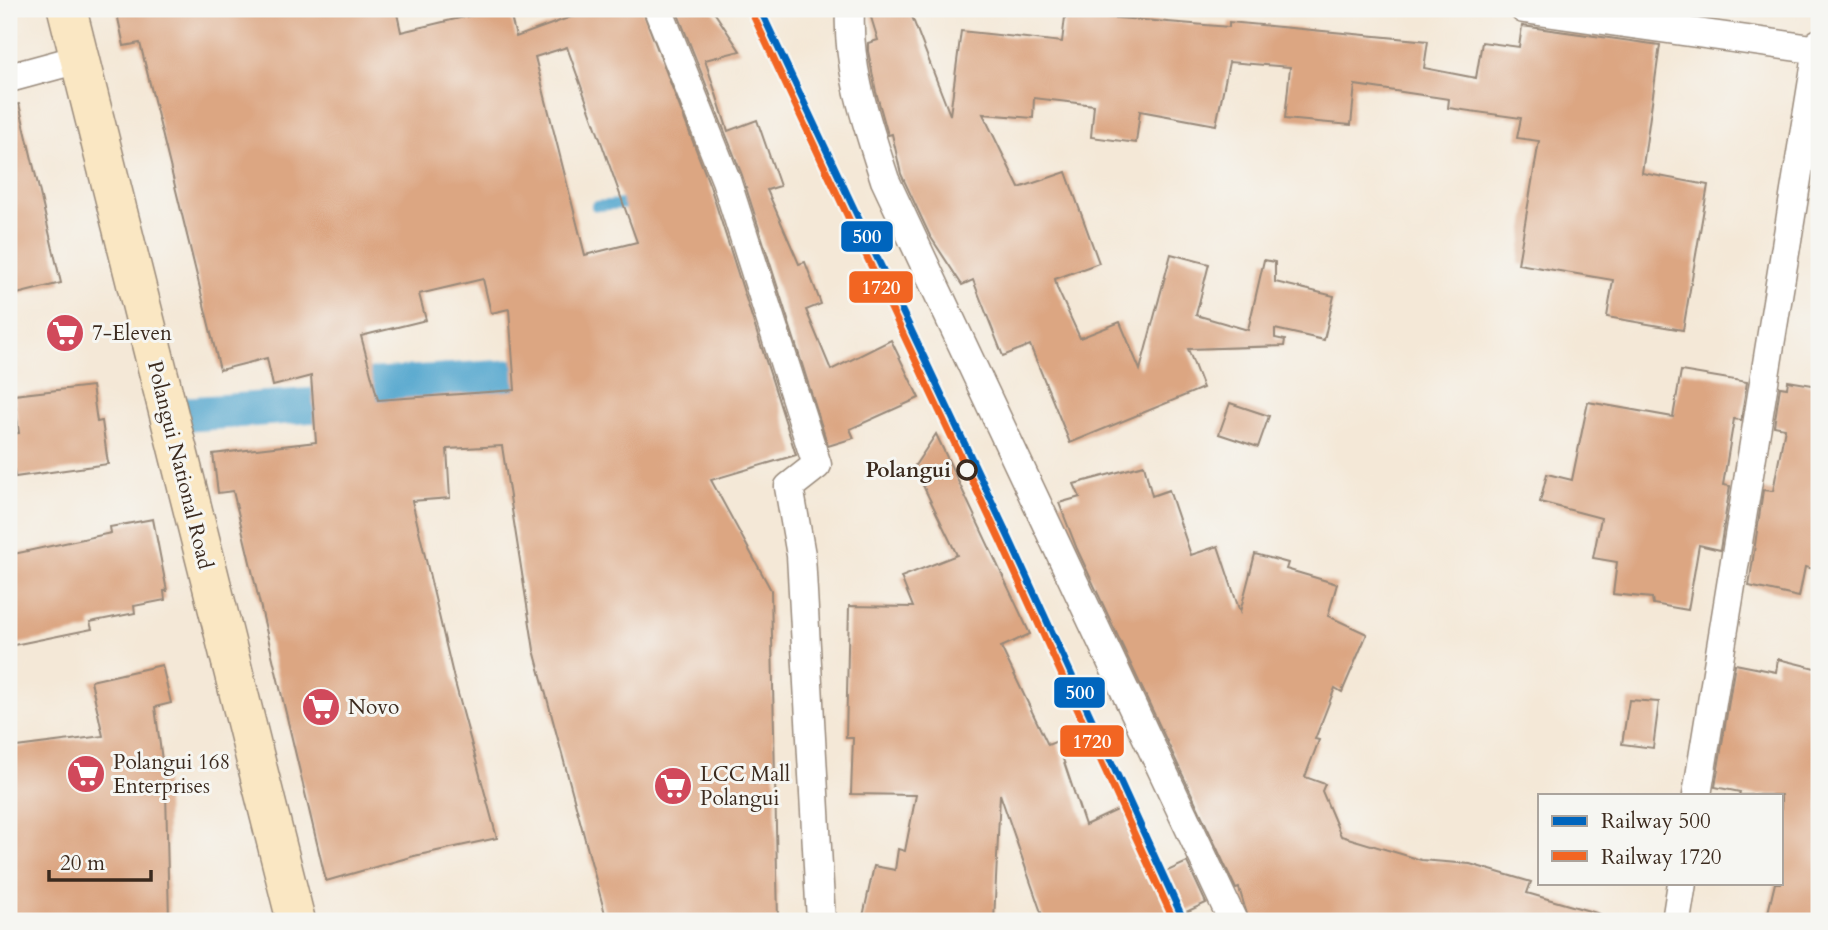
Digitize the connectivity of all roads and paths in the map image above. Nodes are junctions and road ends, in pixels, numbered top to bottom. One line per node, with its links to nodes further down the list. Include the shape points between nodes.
1 (67, 9): 7 (main road, Polangui National Road)
2 (658, 9): 12 (street, via 726,180 817,465 789,487 801,555)
3 (850, 9): 13 (street, via 848,42 862,108 885,180)
4 (1524, 9): 6 (street)
5 (1819, 43): 6 (street)
6 (1818, 50): 9 (street)
7 (79, 59): 8 (street); 11 (main road, Polangui National Road)
8 (9, 78)
9 (1697, 794)
10 (1682, 884): 14 (street)
11 (296, 921)
12 (821, 921)
13 (1233, 921)
14 (1676, 921)

